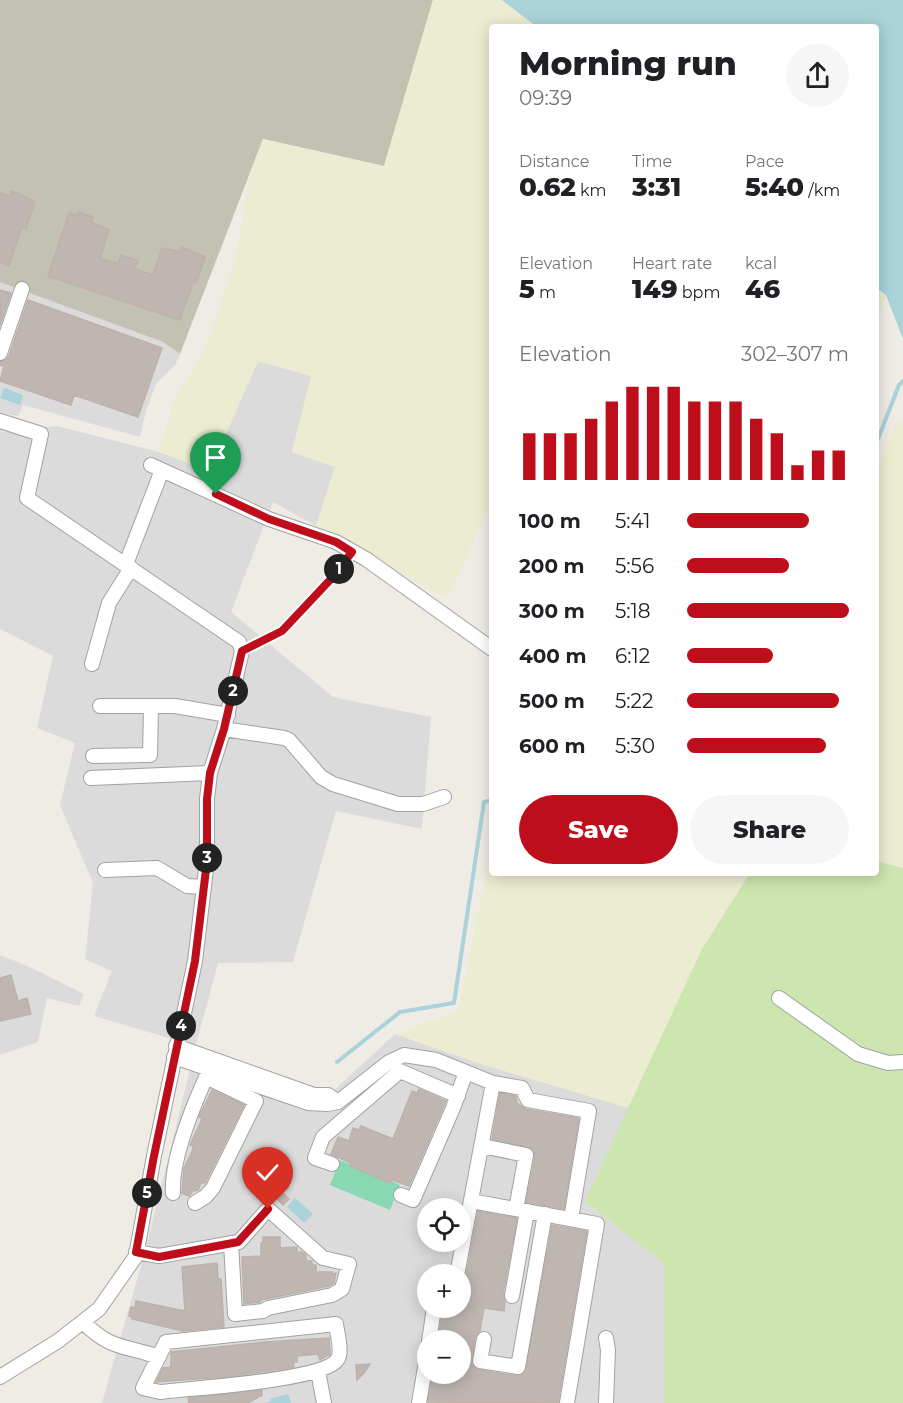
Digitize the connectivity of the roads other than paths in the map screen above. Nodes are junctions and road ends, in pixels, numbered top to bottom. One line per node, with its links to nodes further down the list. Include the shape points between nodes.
1 (22, 289): 2 (street)
2 (0, 353)
3 (0, 421): 4 (street, via 41,434 27,498)
4 (129, 566): 5 (street, via 157,467 269,519 336,542); 6 (street, via 109,603); 9 (street, via 239,642 242,651)
5 (489, 647)
6 (92, 664)
7 (100, 706): 8 (street)
8 (151, 706): 9 (street); 11 (street, via 150,754)
9 (228, 715): 10 (street)
10 (224, 729): 12 (street); 14 (street, via 289,740 321,777 333,784 398,804 423,804)
11 (93, 756)
12 (210, 773): 13 (street); 16 (street)
13 (92, 778)
14 (444, 797)
15 (105, 870): 16 (street, via 156,868 187,886)
16 (204, 887): 18 (street, via 195,961)
17 (779, 998): 19 (street, via 858,1054 888,1063)
18 (175, 1052): 21 (street); 24 (street, via 314,1095 328,1095); 35 (street)
19 (903, 1062)
20 (466, 1072): 22 (street); 23 (street); 24 (street, via 436,1060 404,1055)
21 (208, 1073): 24 (street, via 308,1103); 27 (street, via 189,1119 172,1180); 30 (street, via 256,1101 213,1188)
22 (493, 1083): 25 (street); 33 (street, via 522,1088 528,1100 590,1111)
23 (458, 1096): 26 (street, via 400,1071 323,1137 315,1158); 28 (street, via 413,1200)
24 (338, 1102)
25 (482, 1146): 29 (street); 31 (street, via 526,1155)
26 (332, 1164)
27 (173, 1193)
28 (401, 1195)
29 (471, 1201): 31 (street)
30 (195, 1203)
31 (521, 1210): 32 (street); 36 (street)
32 (545, 1214): 33 (street); 39 (street, via 518,1367 480,1361)
33 (571, 1219): 46 (street, via 597,1224)
34 (231, 1244): 34 (street, via 238,1242 268,1209 323,1258 349,1264 342,1289 332,1295 235,1314); 35 (street, via 159,1257)
35 (136, 1252): 37 (street, via 99,1309)
36 (512, 1296)
37 (83, 1322): 40 (street, via 98,1337); 42 (street)
38 (606, 1338): 47 (street)
39 (484, 1339)
40 (159, 1357): 41 (street, via 143,1388 160,1392); 41 (street, via 166,1342 336,1324 337,1360)
41 (318, 1371): 44 (street)
42 (0, 1377)
43 (422, 1384): 45 (street)
44 (324, 1403)
45 (419, 1403)
46 (567, 1403)
47 (606, 1403)

